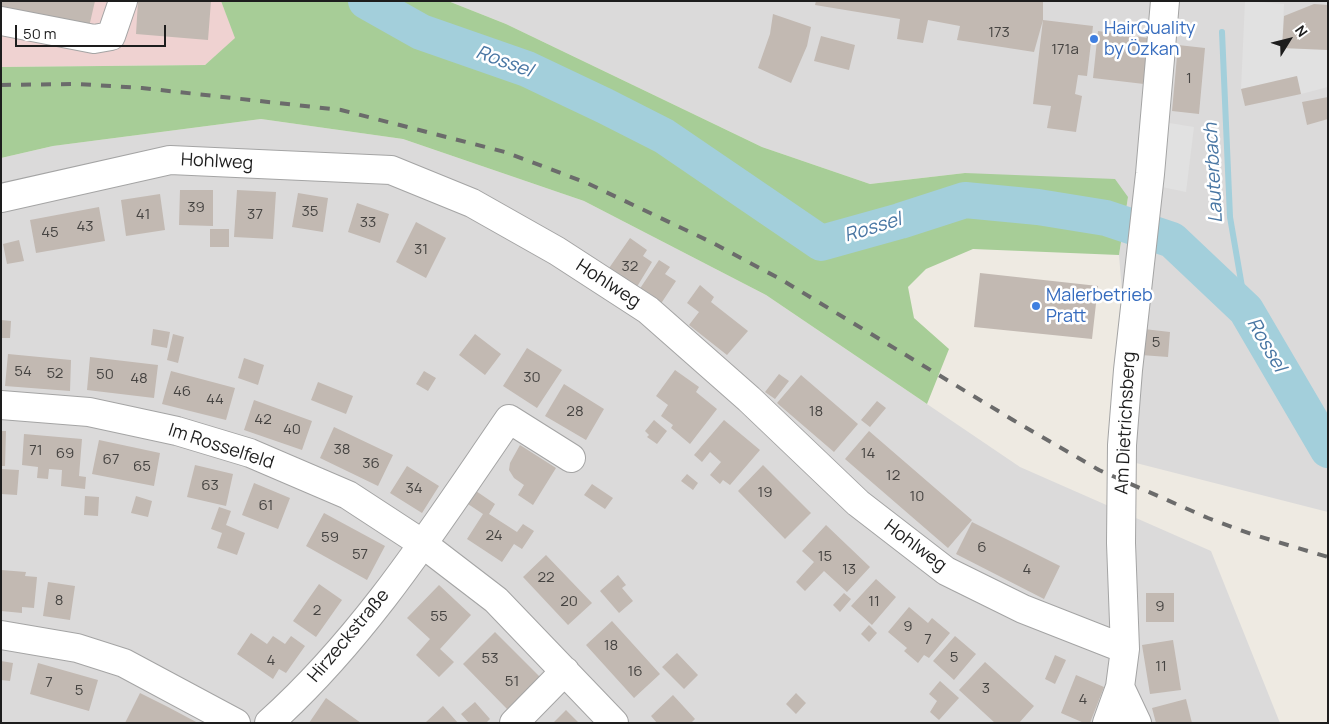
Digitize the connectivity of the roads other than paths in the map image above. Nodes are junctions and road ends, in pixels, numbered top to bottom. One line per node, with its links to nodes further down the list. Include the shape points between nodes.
1 (123, 1): 3 (street, via 111,36 94,39)
2 (1165, 1): 9 (street, Am Dietrichsberg, via 1122,444 1120,543)
3 (1, 21)
4 (1, 198): 9 (street, Hohlweg, via 170,160 391,170 472,203 557,251 648,310 749,399 858,503 946,571 1023,609)
5 (1, 406): 7 (street, Im Rosselfeld, via 89,412 178,431 250,453 348,495)
6 (572, 458): 7 (street, via 509,419)
7 (422, 544): 10 (street, Im Rosselfeld, via 496,600); 13 (street, Hirzeckstraße, via 373,611 320,674)
8 (1, 635): 12 (street, via 77,648 124,663)
9 (1125, 650): 11 (street, Am Dietrichsberg)
10 (565, 671): 14 (street); 15 (street, Im Rosselfeld)
11 (1120, 687): 16 (street, Am Dietrichsberg); 17 (street)
12 (236, 723)
13 (269, 723)
14 (514, 723)
15 (614, 723)
16 (1107, 723)
17 (1137, 723)

